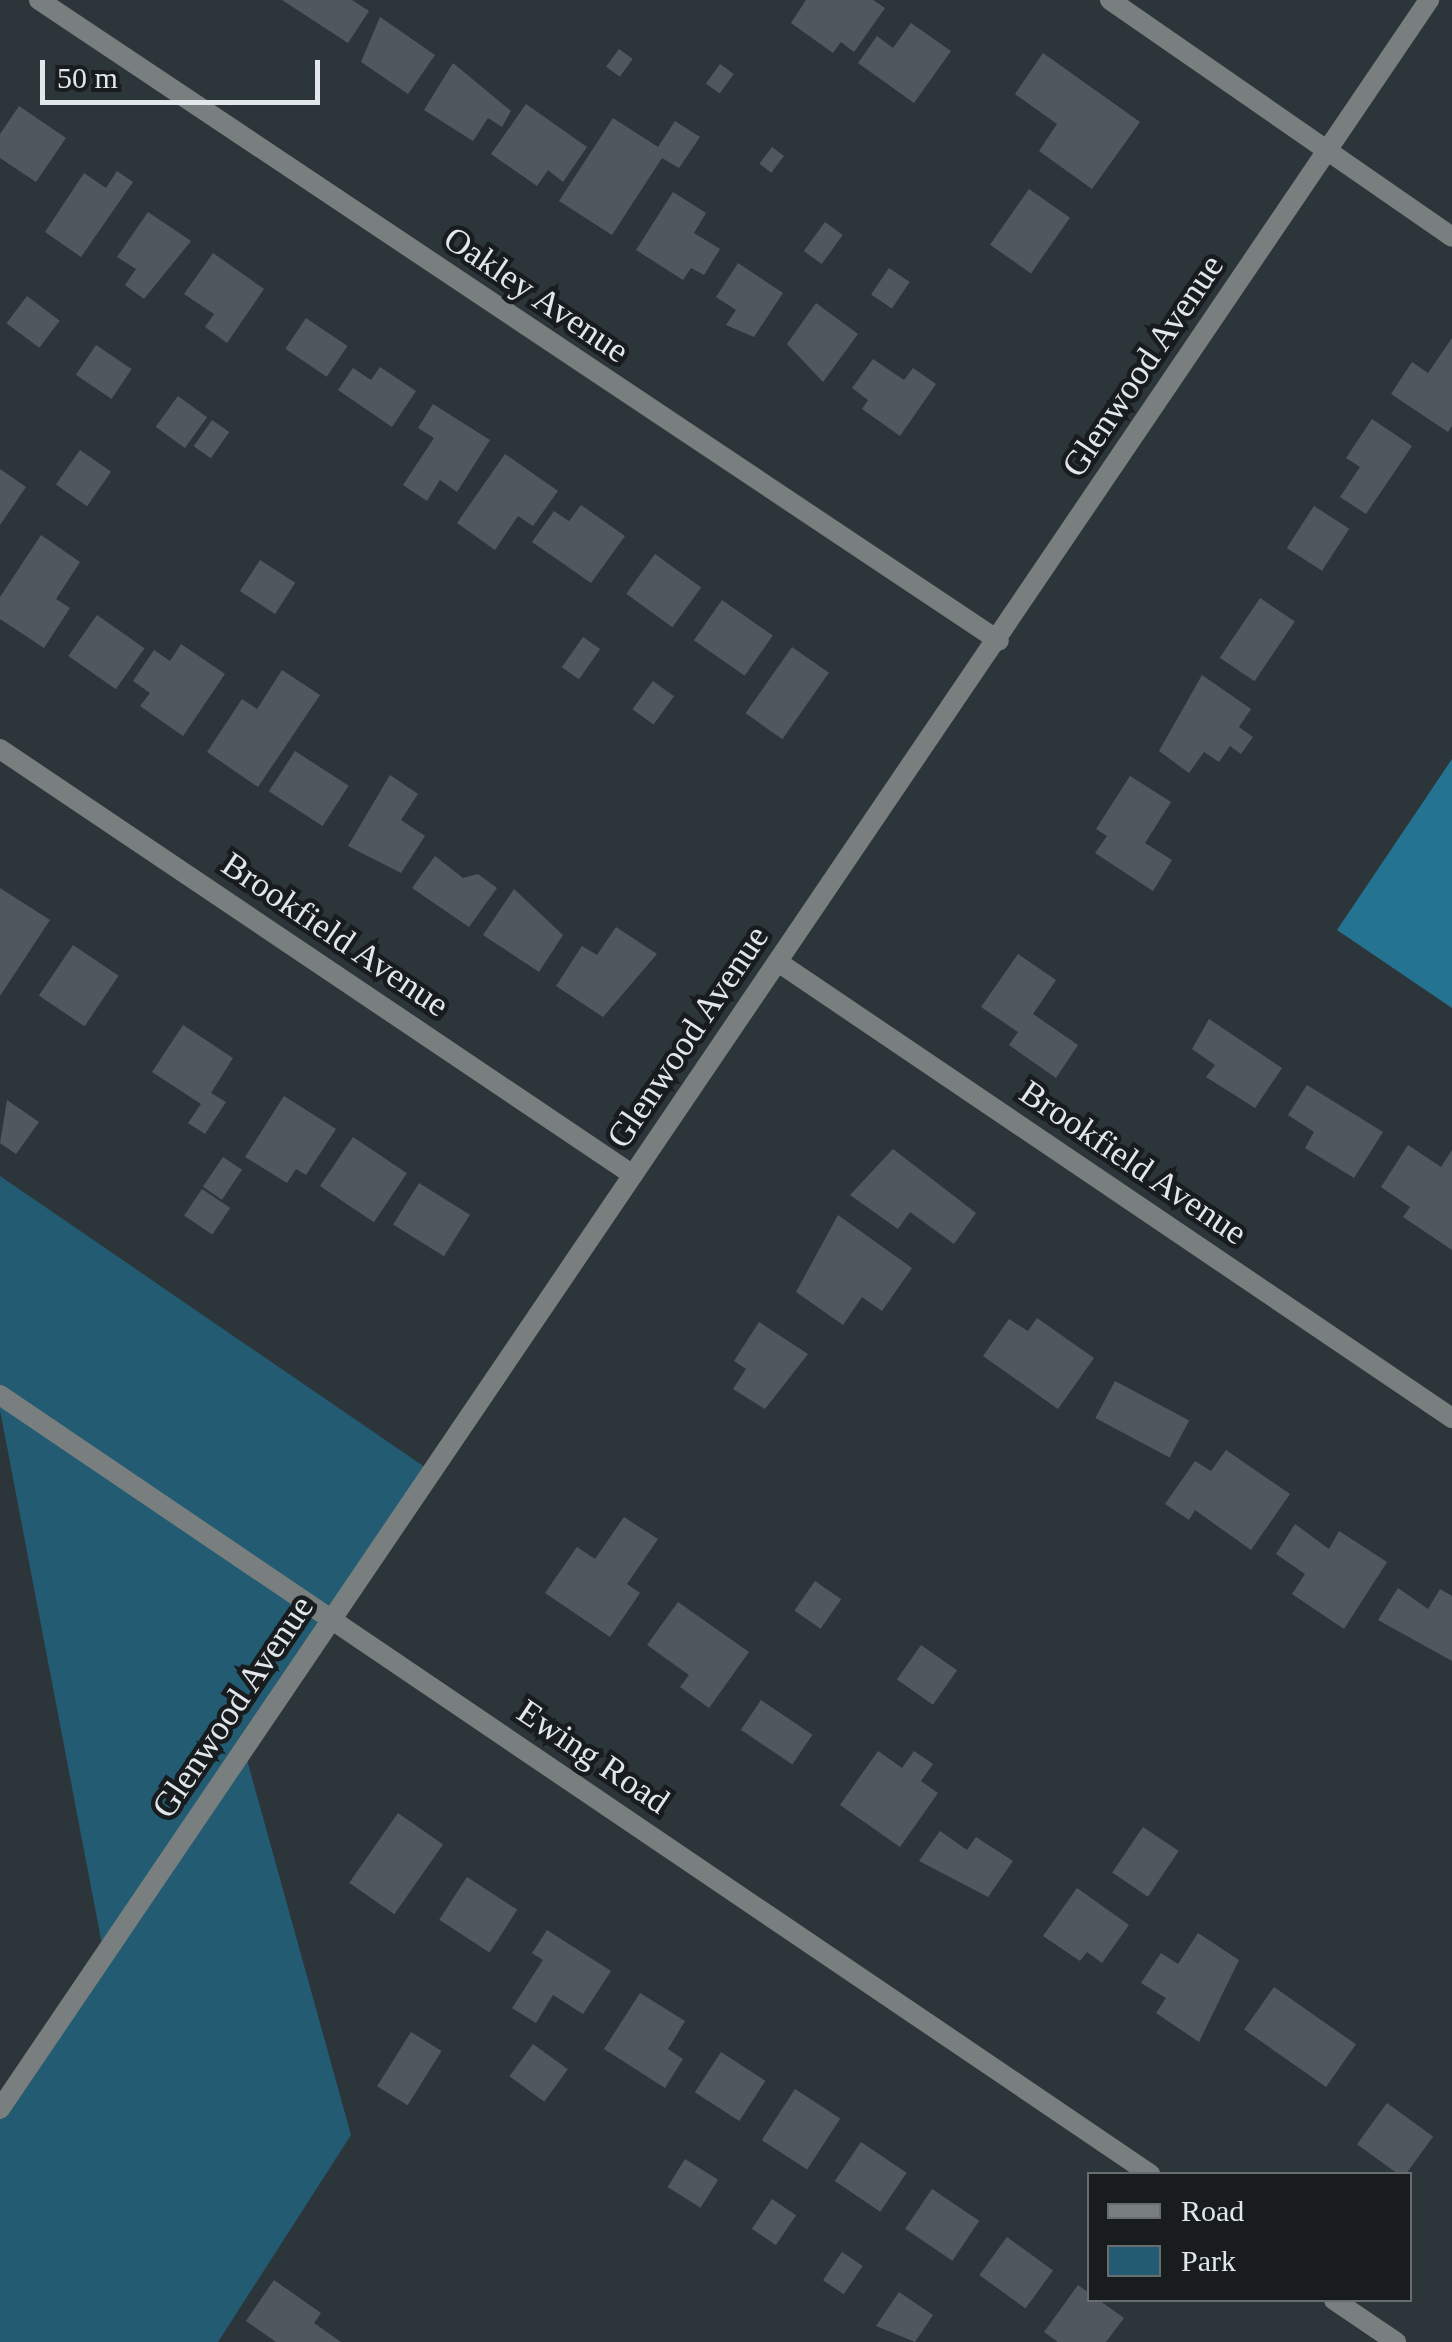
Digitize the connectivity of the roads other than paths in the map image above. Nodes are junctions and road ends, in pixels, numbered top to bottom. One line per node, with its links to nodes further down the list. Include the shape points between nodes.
1 (39, 0): 6 (street, Oakley Avenue)
2 (1110, 0): 4 (street)
3 (1429, 0): 4 (street, Glenwood Avenue)
4 (1328, 150): 5 (street); 6 (street, Glenwood Avenue)
5 (1452, 237)
6 (999, 641): 8 (street, Glenwood Avenue)
7 (0, 749): 9 (street, Brookfield Avenue)
8 (778, 962): 9 (street, Glenwood Avenue); 11 (street, Brookfield Avenue)
9 (633, 1176): 12 (street, Glenwood Avenue)
10 (0, 1395): 12 (street, Ewing Road)
11 (1452, 1418)
12 (332, 1619): 13 (street, Glenwood Avenue); 14 (street, Ewing Road)
13 (0, 2109)
14 (1147, 2172)
15 (1337, 2302): 16 (street)
16 (1396, 2342)

